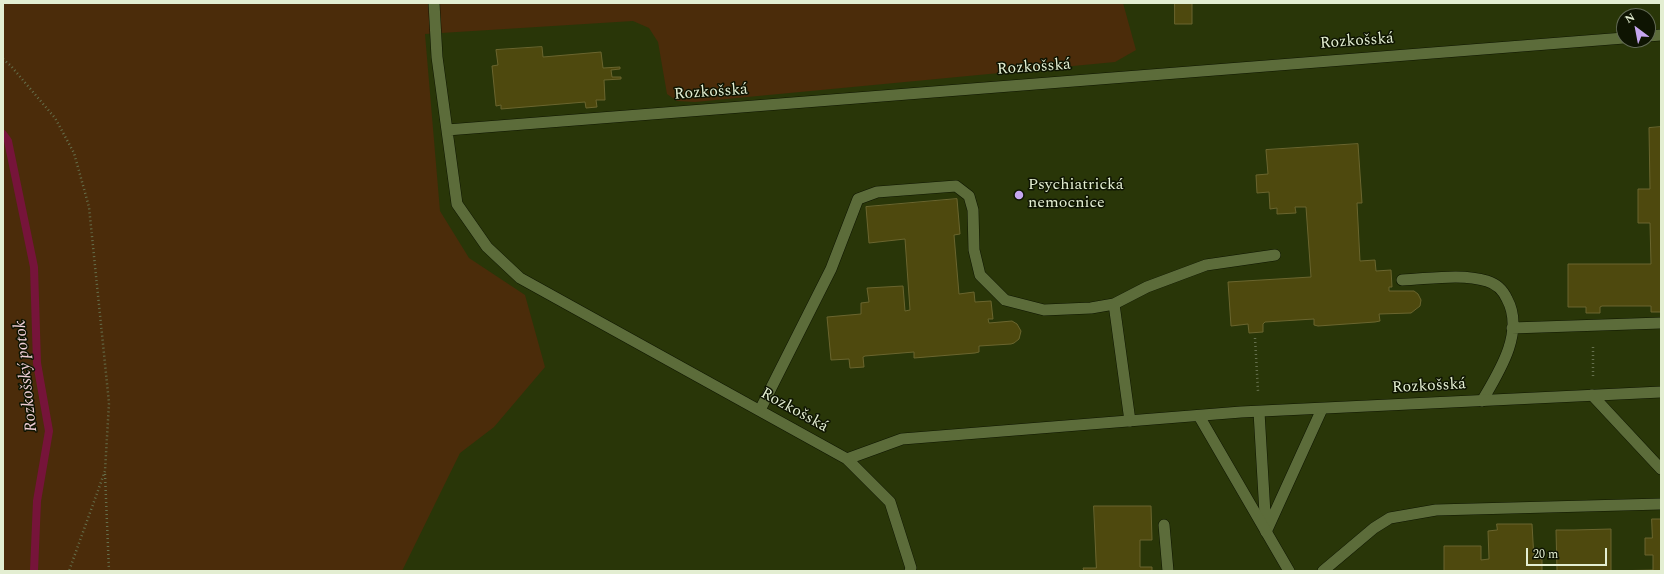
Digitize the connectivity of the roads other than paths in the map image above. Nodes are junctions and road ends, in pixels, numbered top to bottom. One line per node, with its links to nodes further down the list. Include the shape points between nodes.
1 (434, 3): 3 (street, Rozkošská, via 437,57)
2 (1616, 39): 3 (street, Rozkošská)
3 (447, 130): 13 (street, Rozkošská, via 457,204 487,246 520,278)
4 (1275, 255): 6 (street, via 1206,265 1147,287)
5 (1402, 280): 8 (street, via 1461,277 1488,281 1502,290 1512,307)
6 (1114, 304): 13 (street, via 1091,308 1044,310 1005,300 980,275 974,250 973,210 969,196 956,186 877,192 858,199 831,269); 16 (street)
7 (1661, 323): 8 (street)
8 (1512, 328): 11 (street, via 1511,342 1500,371)
9 (1661, 392): 10 (street, Rozkošská)
10 (1592, 395): 11 (street, Rozkošská); 18 (street)
11 (1482, 401): 12 (street, Rozkošská)
12 (1322, 409): 14 (street, Rozkošská); 21 (street)
13 (760, 410): 17 (street, Rozkošská)
14 (1259, 412): 15 (street, Rozkošská); 21 (street)
15 (1199, 416): 16 (street, Rozkošská); 21 (street)
16 (1130, 421): 17 (street, Rozkošská, via 902,440)
17 (847, 459): 22 (street, Rozkošská, via 890,502)
18 (1661, 469)
19 (1661, 504): 25 (street, via 1436,510 1390,518 1374,528)
20 (1164, 525): 23 (street)
21 (1266, 532): 24 (street)
22 (910, 571)
23 (1168, 571)
24 (1289, 571)
25 (1323, 571)

